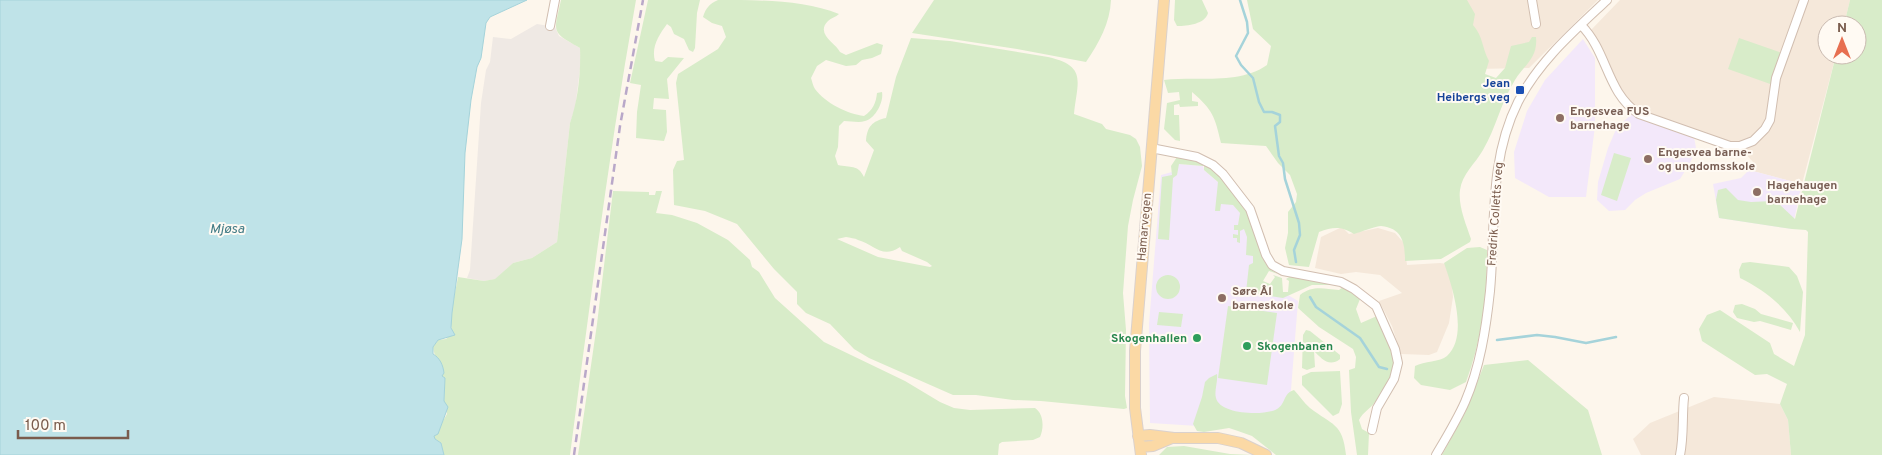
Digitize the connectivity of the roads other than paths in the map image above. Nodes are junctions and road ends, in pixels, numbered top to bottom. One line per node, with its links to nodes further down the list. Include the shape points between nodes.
1 (555, 0): 8 (street)
2 (1164, 0): 9 (main road, Hamarvegen)
3 (1532, 0): 6 (street)
4 (1607, 0): 7 (street, Fredrik Colletts veg)
5 (1804, 0): 7 (street, via 1776,78 1770,120 1753,141 1734,146 1629,108 1613,84 1591,35)
6 (1536, 24)
7 (1581, 25): 16 (street, Fredrik Colletts veg, via 1539,68 1508,125 1497,164 1492,258 1480,356 1465,402)
8 (550, 26)
9 (1151, 148): 11 (street, via 1197,157 1223,174 1250,209 1272,265 1283,271 1341,282 1376,306 1395,349 1398,364 1394,379 1377,408); 12 (main road, Hamarvegen, via 1135,351)
10 (1684, 398): 17 (street)
11 (1372, 430)
12 (1138, 436): 13 (main road); 14 (main road, Hamarvegen)
13 (1174, 438): 14 (main road); 15 (main road, via 1218,438 1241,443)
14 (1140, 451)
15 (1266, 455)
16 (1436, 455)
17 (1680, 455)

